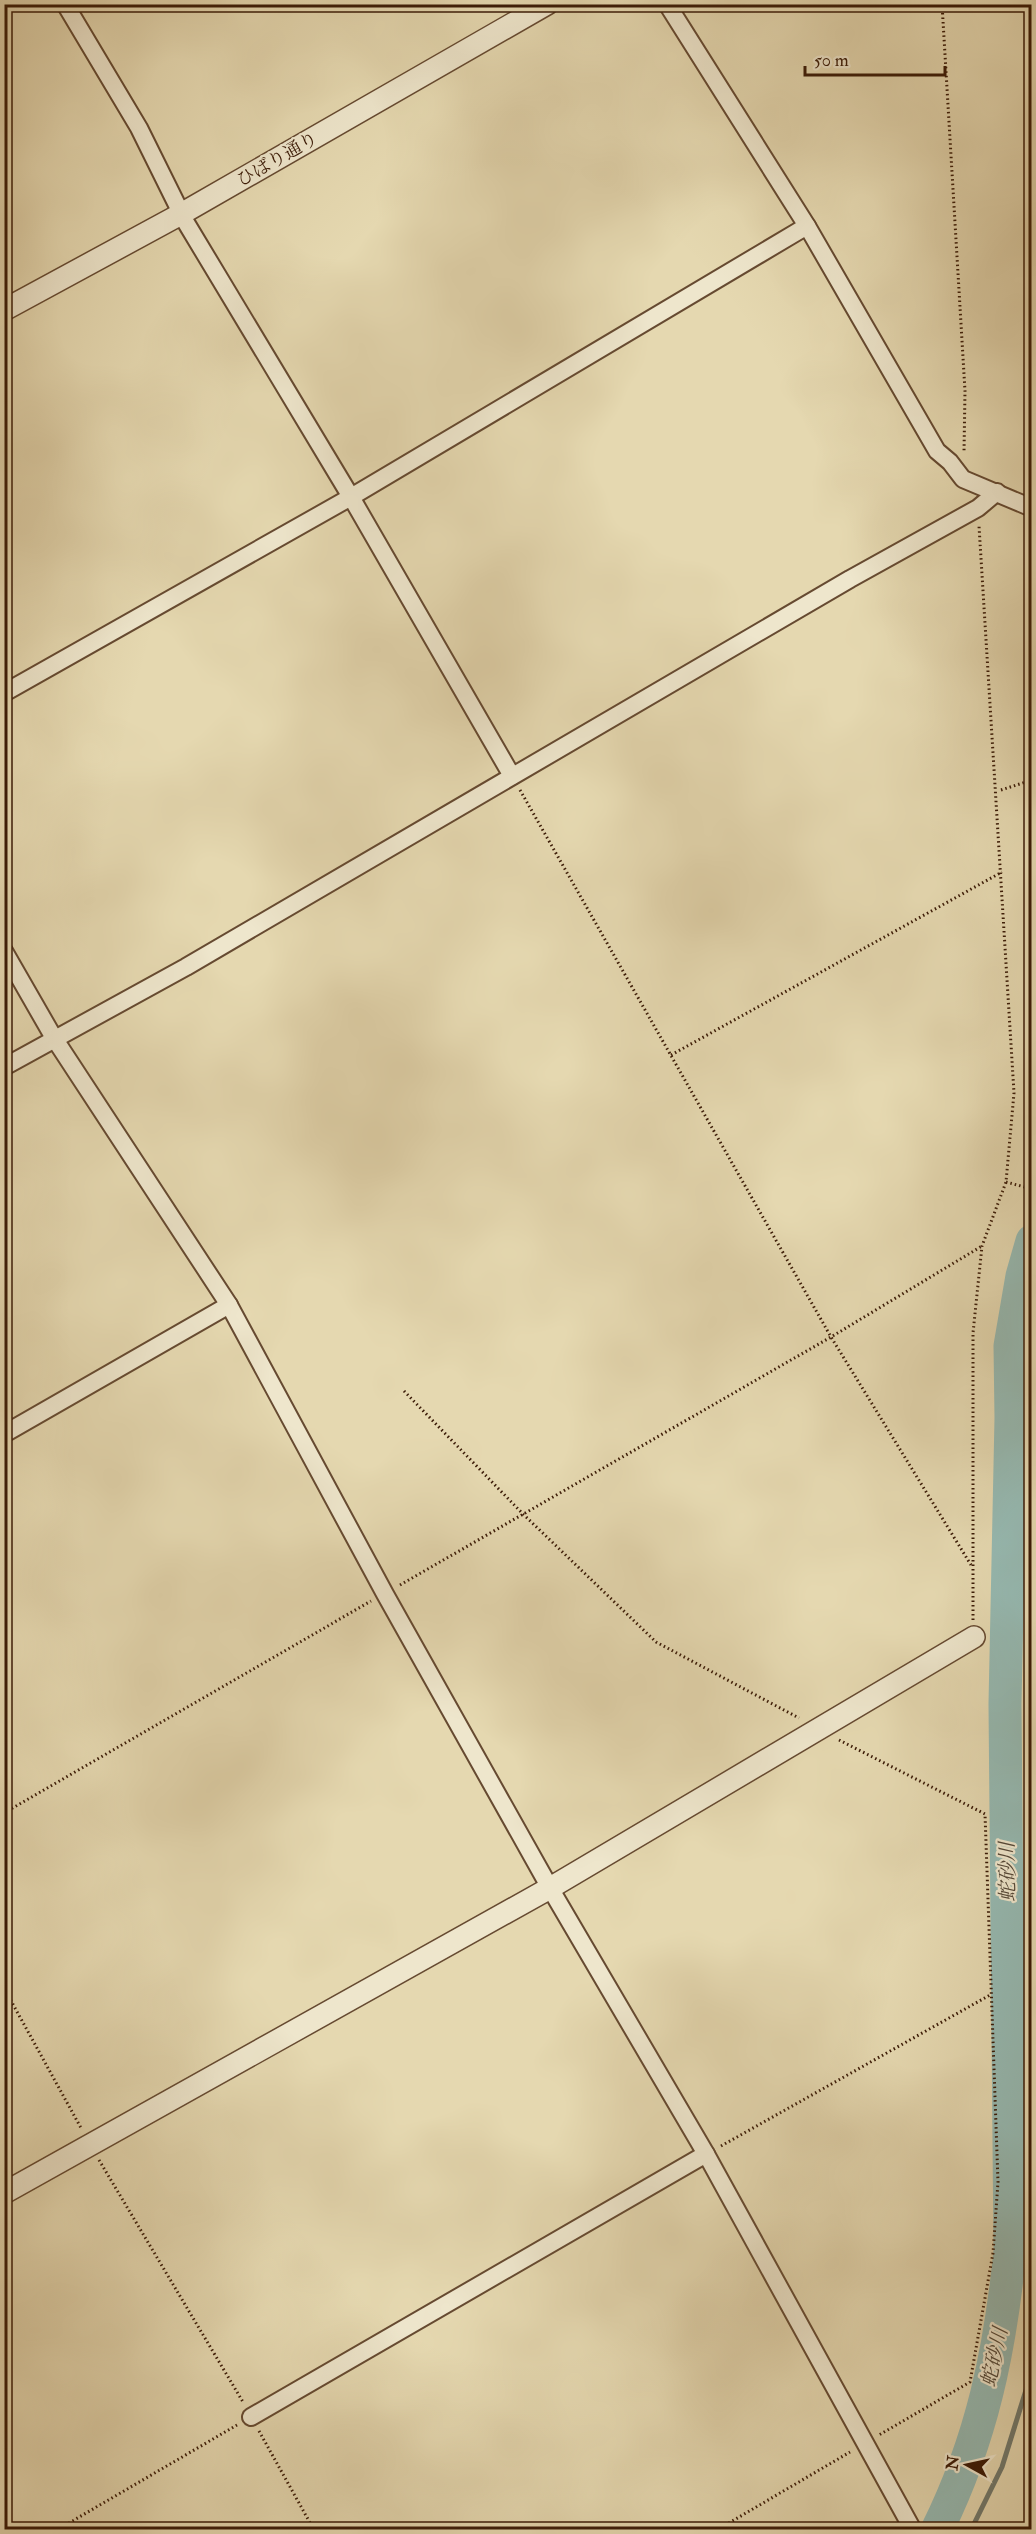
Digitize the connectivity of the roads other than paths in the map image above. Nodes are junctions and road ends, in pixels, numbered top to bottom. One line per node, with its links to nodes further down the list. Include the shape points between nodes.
1 (65, 4): 4 (street, via 139,128)
2 (547, 4): 4 (street, ひばり通り)
3 (667, 4): 5 (street)
4 (181, 214): 6 (street, ひばり通り); 8 (street)
5 (807, 226): 7 (street, via 937,451 963,479); 8 (street)
6 (4, 310)
7 (998, 492): 9 (street); 11 (street, via 978,508)
8 (351, 498): 10 (street); 11 (street)
9 (1032, 508)
10 (4, 693)
11 (512, 776): 13 (street, via 186,967)
12 (4, 951): 13 (street)
13 (54, 1038): 14 (street); 15 (street)
14 (4, 1067)
15 (229, 1305): 16 (street); 18 (street)
16 (4, 1434)
17 (974, 1637): 18 (street)
18 (550, 1888): 19 (street); 20 (street)
19 (706, 2154): 21 (street); 22 (street)
20 (4, 2193)
21 (251, 2417)
22 (913, 2529)

